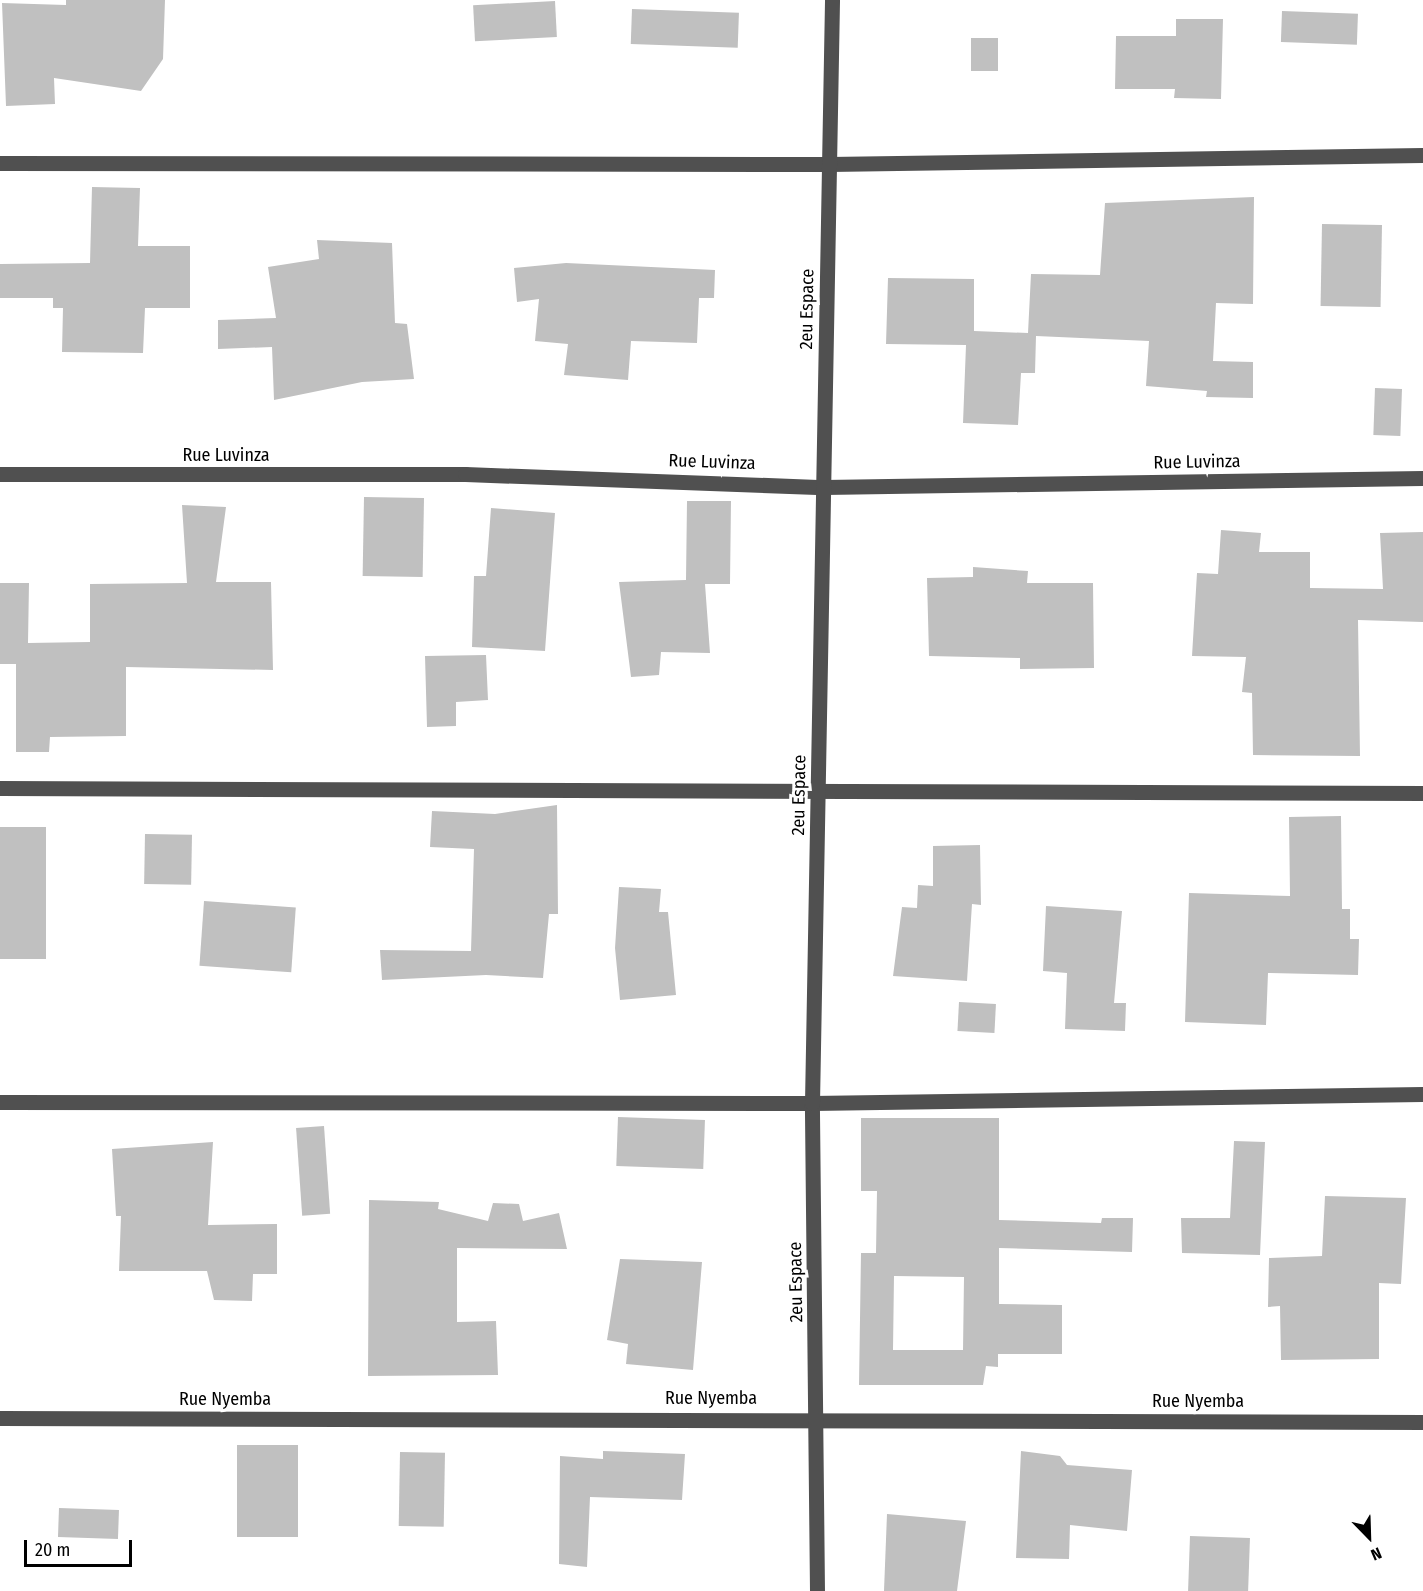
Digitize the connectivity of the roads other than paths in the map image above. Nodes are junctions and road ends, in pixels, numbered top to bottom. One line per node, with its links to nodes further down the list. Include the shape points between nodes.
1 (832, 0): 4 (street, 2eu Espace)
2 (1423, 155): 4 (street)
3 (0, 163): 4 (street)
4 (829, 164): 7 (street, 2eu Espace)
5 (0, 474): 7 (street, Rue Luvinza, via 465,474)
6 (1423, 478): 7 (street, Rue Luvinza)
7 (824, 487): 9 (street, 2eu Espace)
8 (0, 788): 9 (street)
9 (819, 790): 10 (street); 13 (street, 2eu Espace)
10 (1423, 793)
11 (1423, 1094): 13 (street)
12 (0, 1102): 13 (street)
13 (812, 1103): 14 (street, 2eu Espace)
14 (818, 1417): 15 (street, Rue Nyemba); 16 (street, Rue Nyemba); 17 (street, 2eu Espace)
15 (0, 1419)
16 (1423, 1422)
17 (817, 1591)

